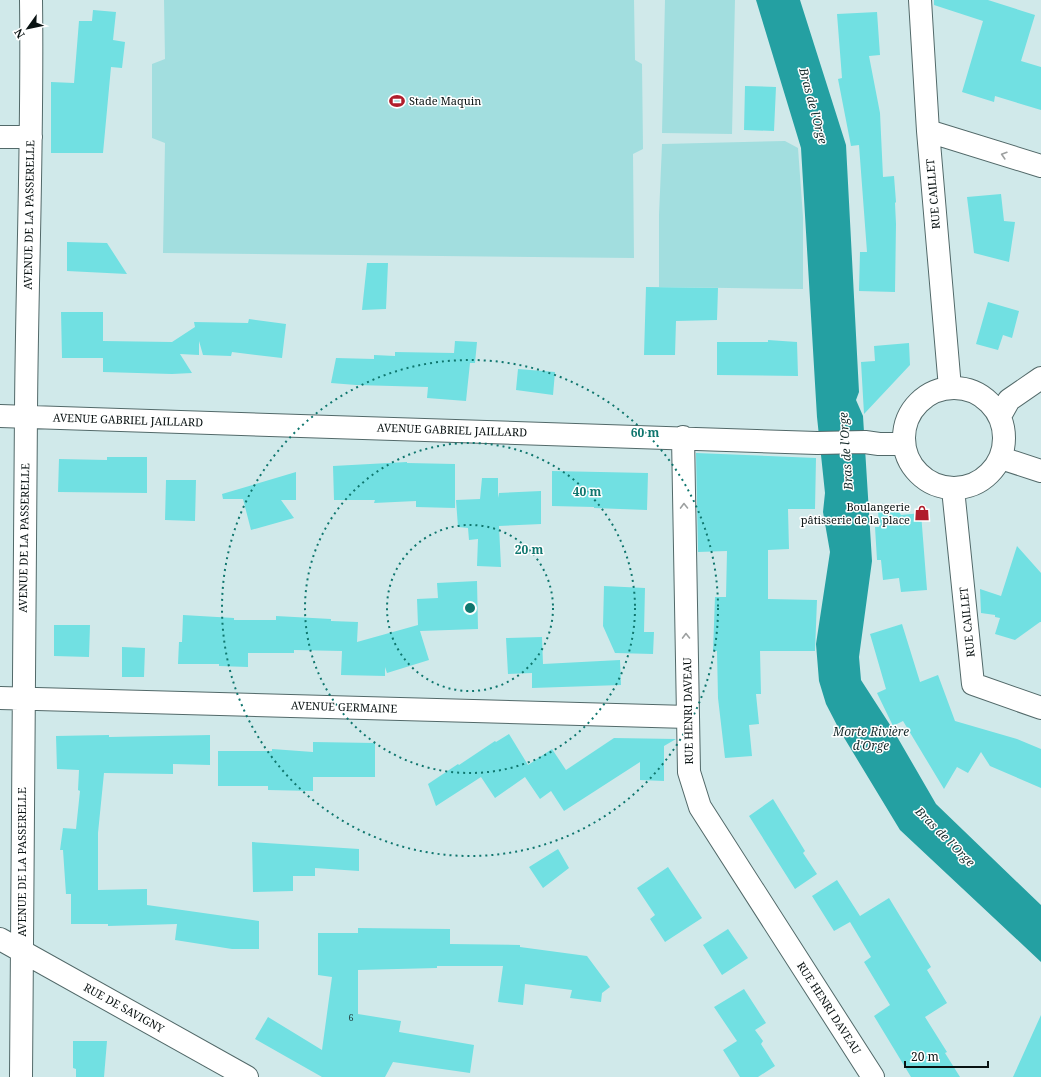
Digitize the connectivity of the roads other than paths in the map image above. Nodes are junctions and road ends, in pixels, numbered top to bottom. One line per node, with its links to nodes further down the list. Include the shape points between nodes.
1 (31, 0): 5 (street, AVENUE DE LA PASSERELLE)
2 (920, 0): 3 (street, RUE CAILLET)
3 (928, 131): 6 (street, one-way to 3); 8 (street, RUE CAILLET)
4 (0, 137): 5 (street)
5 (31, 138): 11 (street, AVENUE DE LA PASSERELLE)
6 (1041, 166)
7 (1041, 378): 10 (street, via 1009,400)
8 (950, 388): 10 (street, via 965,389 979,394); 13 (street, via 934,392 920,400 910,413 905,428)
9 (0, 416): 11 (street, AVENUE GABRIEL JAILLARD)
10 (1000, 416): 14 (street, via 1004,430)
11 (26, 417): 12 (street, AVENUE GABRIEL JAILLARD); 18 (street, AVENUE DE LA PASSERELLE)
12 (683, 438): 13 (street, AVENUE GABRIEL JAILLARD); 20 (street, RUE HENRI DAVEAU, one-way to 12)
13 (904, 444): 16 (street, via 908,458 926,480)
14 (1001, 458): 15 (street); 16 (street, via 993,471 982,480 968,487)
15 (1041, 471)
16 (953, 489): 19 (street, RUE CAILLET, via 973,684)
17 (0, 698): 18 (street, AVENUE GERMAINE)
18 (23, 698): 20 (street, AVENUE GERMAINE); 22 (street, AVENUE DE LA PASSERELLE)
19 (1041, 708)
20 (688, 717): 25 (street, RUE HENRI DAVEAU, via 689,772 700,807)
21 (0, 939): 22 (street, RUE DE SAVIGNY)
22 (22, 952): 23 (street, AVENUE DE LA PASSERELLE); 24 (street, RUE DE SAVIGNY)
23 (21, 1077)
24 (247, 1077)
25 (873, 1077)

